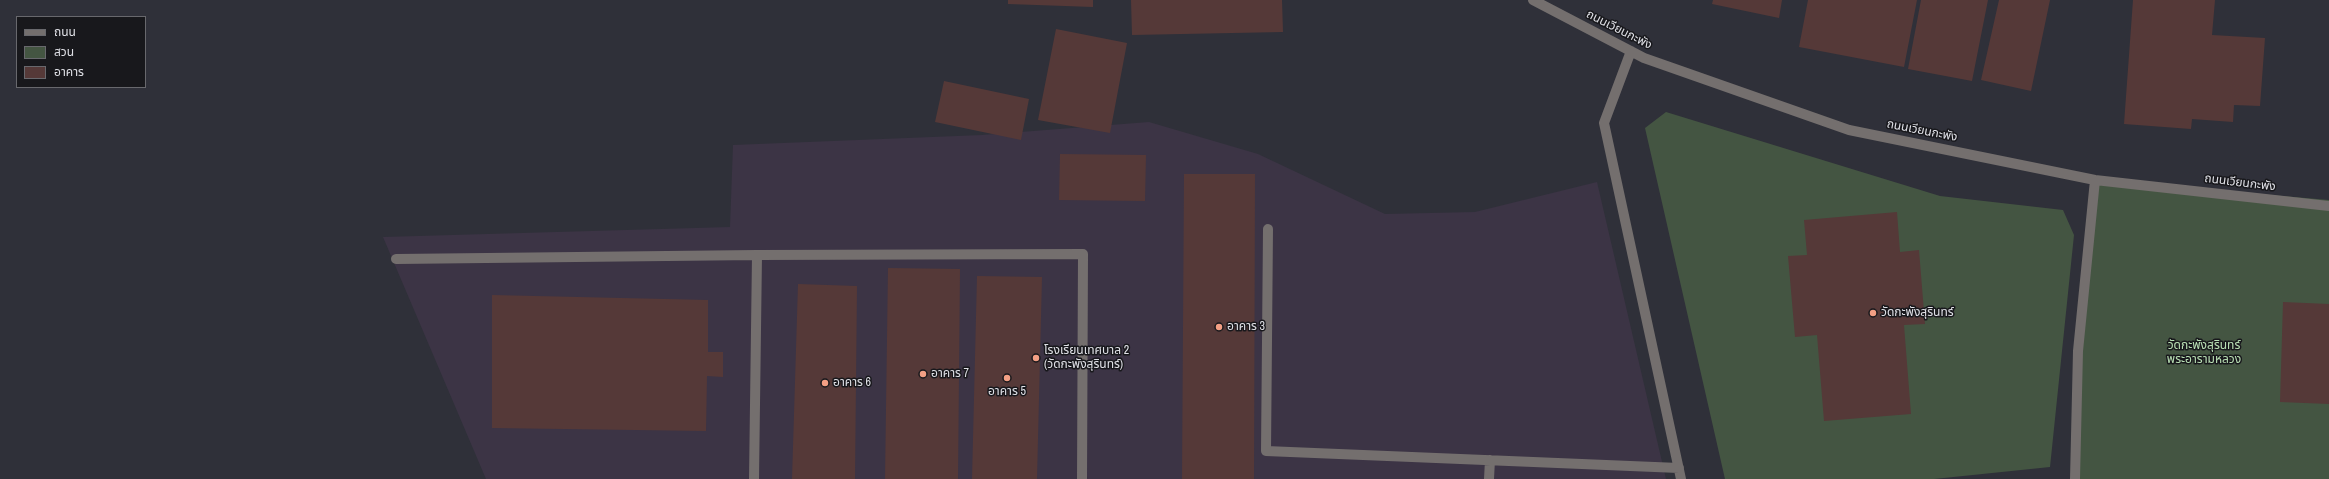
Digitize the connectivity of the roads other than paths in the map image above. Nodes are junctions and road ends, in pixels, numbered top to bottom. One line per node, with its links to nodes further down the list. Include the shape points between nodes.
1 (1533, 0): 2 (street, ถนนเวียนกะพัง)
2 (1631, 51): 3 (street, ถนนเวียนกะพัง, via 1644,58 1849,130); 9 (street, via 1604,123)
3 (2095, 180): 4 (street, ถนนเวียนกะพัง); 14 (street, via 2078,351)
4 (2329, 206)
5 (1268, 229): 8 (street, via 1266,451)
6 (757, 255): 7 (street); 10 (street); 11 (street, via 1083,254)
7 (396, 258)
8 (1490, 460): 9 (street); 12 (street)
9 (1679, 468): 13 (street)
10 (754, 479)
11 (1082, 479)
12 (1490, 479)
13 (1681, 479)
14 (2075, 479)

